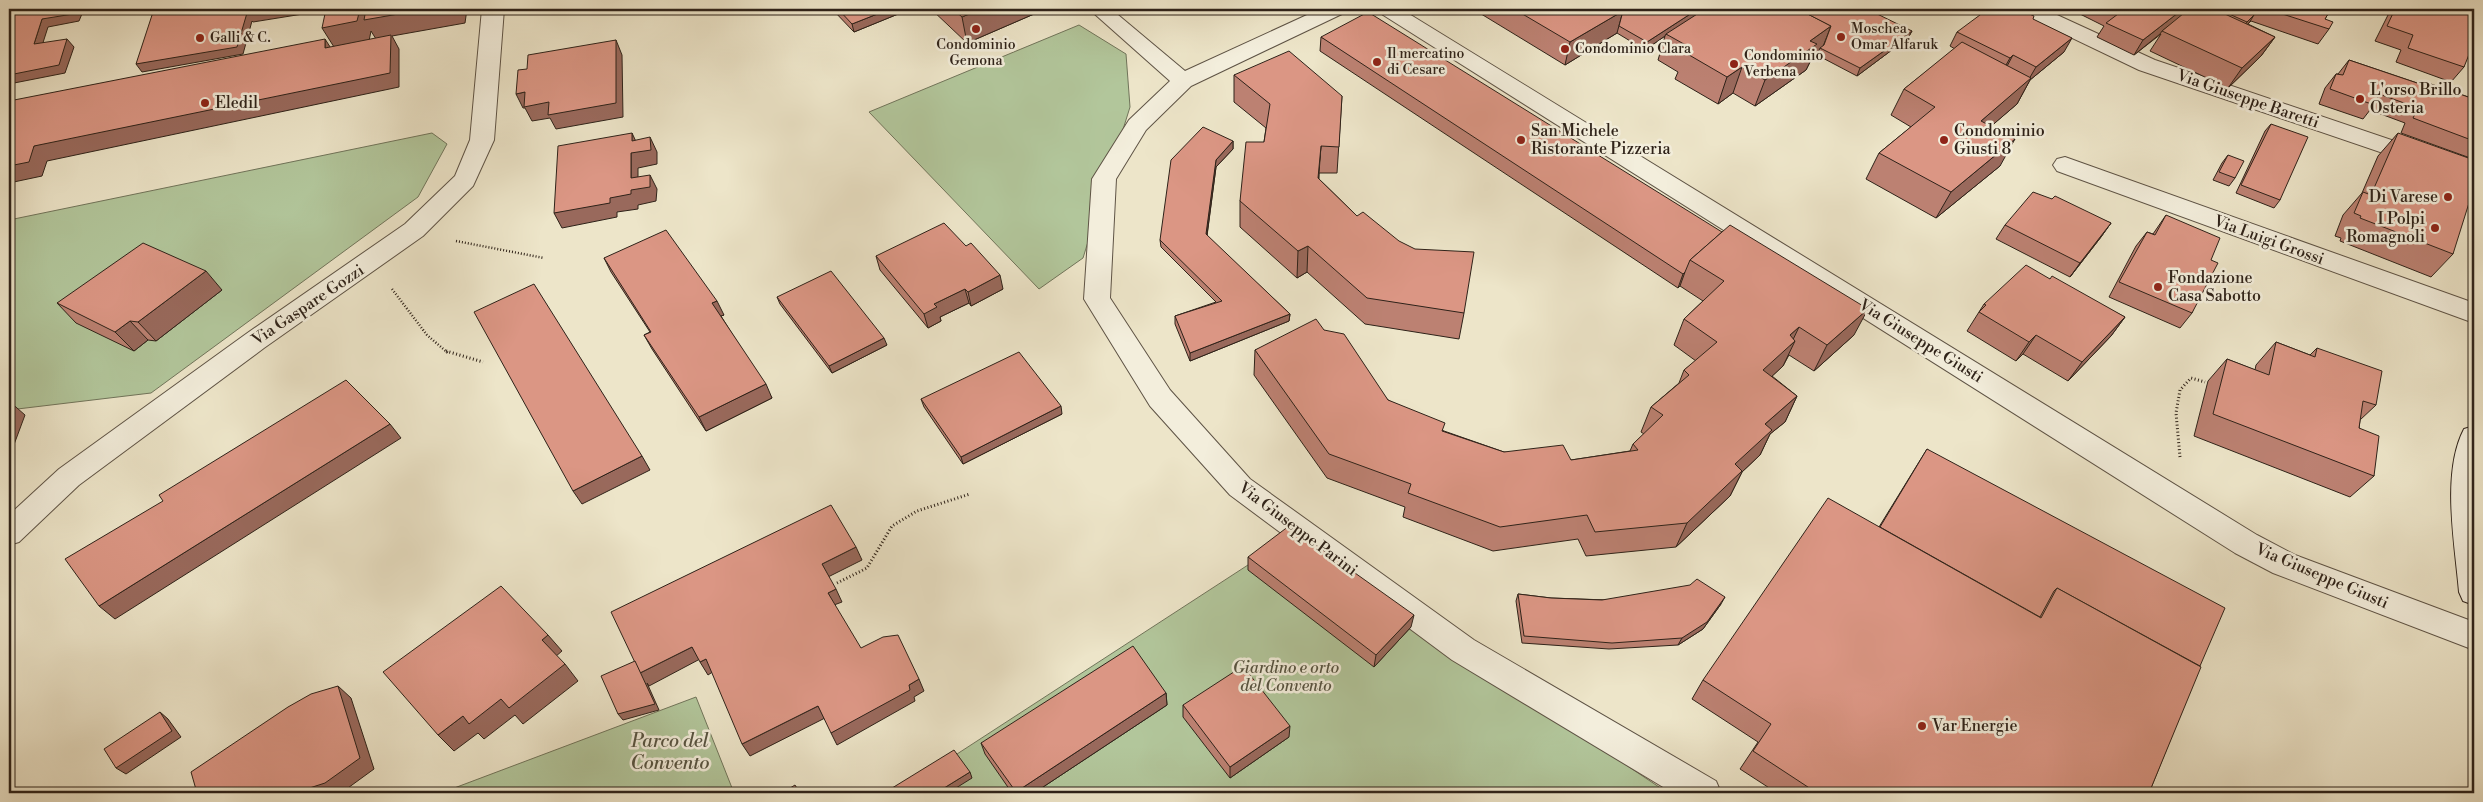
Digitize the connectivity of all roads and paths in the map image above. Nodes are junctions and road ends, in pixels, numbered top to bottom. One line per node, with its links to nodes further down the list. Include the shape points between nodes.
1 (493, 9): 9 (street, Via Gaspare Gozzi, via 482,140 465,180)
2 (1099, 9): 6 (street)
3 (1337, 9): 6 (street, Via Giuseppe Parini)
4 (1387, 9): 21 (street, Via Giuseppe Giusti, via 2240,540 2284,564)
5 (2028, 9): 8 (street, Via Giuseppe Baretti, via 2147,65)
6 (1183, 81): 22 (street, Via Giuseppe Parini, via 1137,125 1104,179 1097,299 1160,398 1240,487 1296,529 1463,650)
7 (2065, 165): 12 (street, Via Luigi Grossi)
8 (2474, 176)
9 (414, 230): 10 (path); 18 (street, Via Gaspare Gozzi, via 69,476)
10 (544, 258)
11 (388, 284): 13 (path, via 436,344 451,354)
12 (2474, 313)
13 (483, 362)
14 (2205, 382): 16 (path, via 2191,378 2180,390 2176,413)
15 (2474, 437): 20 (street, via 2465,476)
16 (2180, 466)
17 (970, 494): 19 (path, via 917,511 892,526 867,568)
18 (9, 533)
19 (837, 583)
20 (2474, 592)
21 (2474, 636)
22 (1704, 793)

